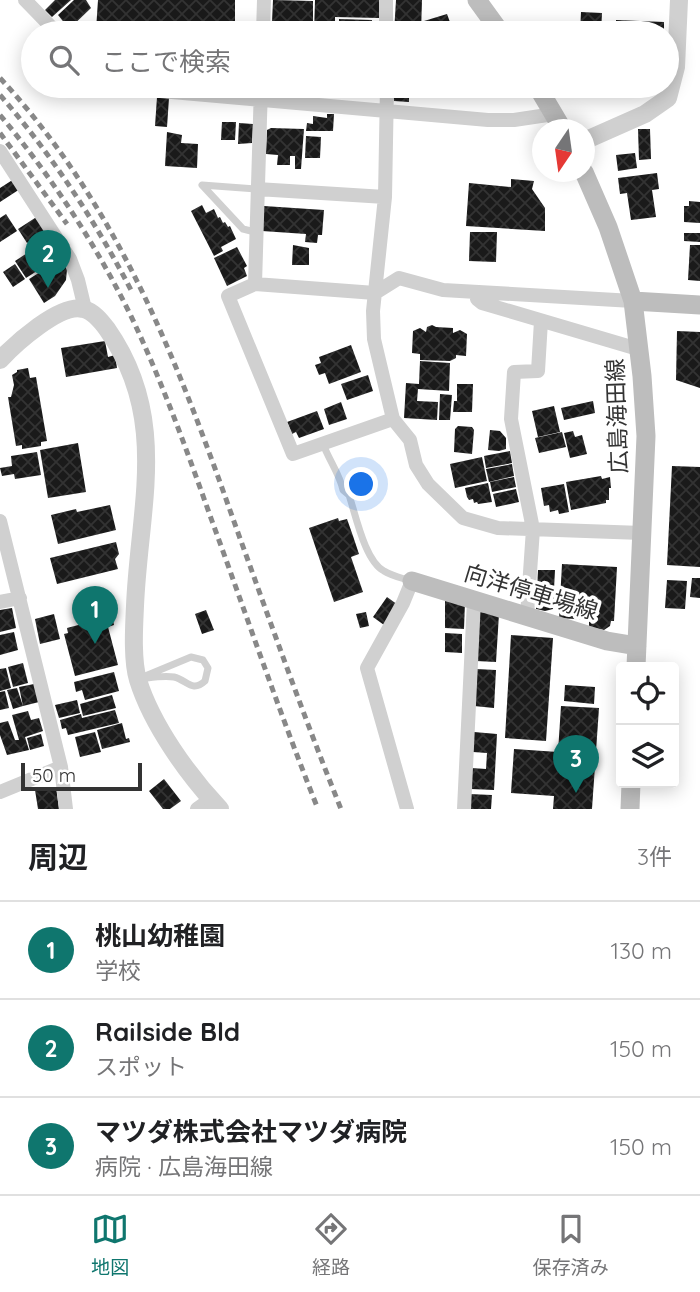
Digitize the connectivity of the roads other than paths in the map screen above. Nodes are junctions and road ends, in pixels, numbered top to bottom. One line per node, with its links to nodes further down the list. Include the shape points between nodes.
1 (25, 0): 6 (street)
2 (264, 0): 7 (street)
3 (386, 0): 8 (street)
4 (477, 0): 9 (main road)
5 (679, 0): 10 (street)
6 (45, 21)
7 (263, 21)
8 (386, 21)
9 (492, 21)
10 (678, 21)
11 (260, 98): 22 (street)
12 (293, 98): 16 (street)
13 (387, 98): 16 (street)
14 (544, 98): 17 (main road)
15 (668, 98): 19 (street, via 645,114)
16 (387, 112): 18 (street); 23 (street)
17 (556, 119)
18 (532, 121)
19 (595, 136)
20 (0, 151): 30 (street, via 70,260)
21 (588, 182): 28 (main road, 広島海田線)
22 (257, 189): 23 (street); 24 (street); 24 (lane, via 202,185 243,229)
23 (385, 197): 27 (street)
24 (256, 232): 25 (street)
25 (255, 284): 27 (street); 35 (street, via 228,296 293,454)
26 (476, 292): 27 (street, via 443,290 399,278); 28 (street); 31 (street, via 482,303)
27 (375, 293): 34 (street, via 374,339)
28 (633, 301): 29 (main road); 32 (main road, 広島海田線)
29 (700, 305)
30 (85, 309): 33 (street, via 67,310); 46 (street, via 103,323 122,350 143,416 147,466 134,627)
31 (541, 321): 32 (street); 37 (street, via 538,370 514,372 511,419)
32 (639, 349): 38 (main road, 広島海田線, via 646,436)
33 (0, 360)
34 (393, 419): 35 (street); 37 (street, via 410,440 416,465 428,484 463,518 498,528)
35 (324, 444): 39 (lane, via 349,495 368,554 383,571)
36 (0, 522): 40 (street)
37 (533, 529): 38 (street); 43 (street)
38 (642, 533): 44 (main road, 広島海田線)
39 (412, 581): 41 (main road, 向洋停車場線); 52 (street, via 367,668)
40 (20, 597): 42 (street); 47 (street)
41 (474, 600): 43 (main road, 向洋停車場線); 53 (street)
42 (0, 602)
43 (527, 616): 44 (main road, 向洋停車場線)
44 (637, 646): 45 (main road, 広島海田線)
45 (636, 662)
46 (138, 679): 46 (lane, via 191,657 203,660 208,668 205,681 198,686 172,677); 50 (street, via 158,722)
47 (61, 767): 49 (street); 51 (street)
48 (631, 788): 54 (main road)
49 (0, 792)
50 (209, 806)
51 (66, 809)
52 (407, 809)
53 (464, 809)
54 (630, 809)

